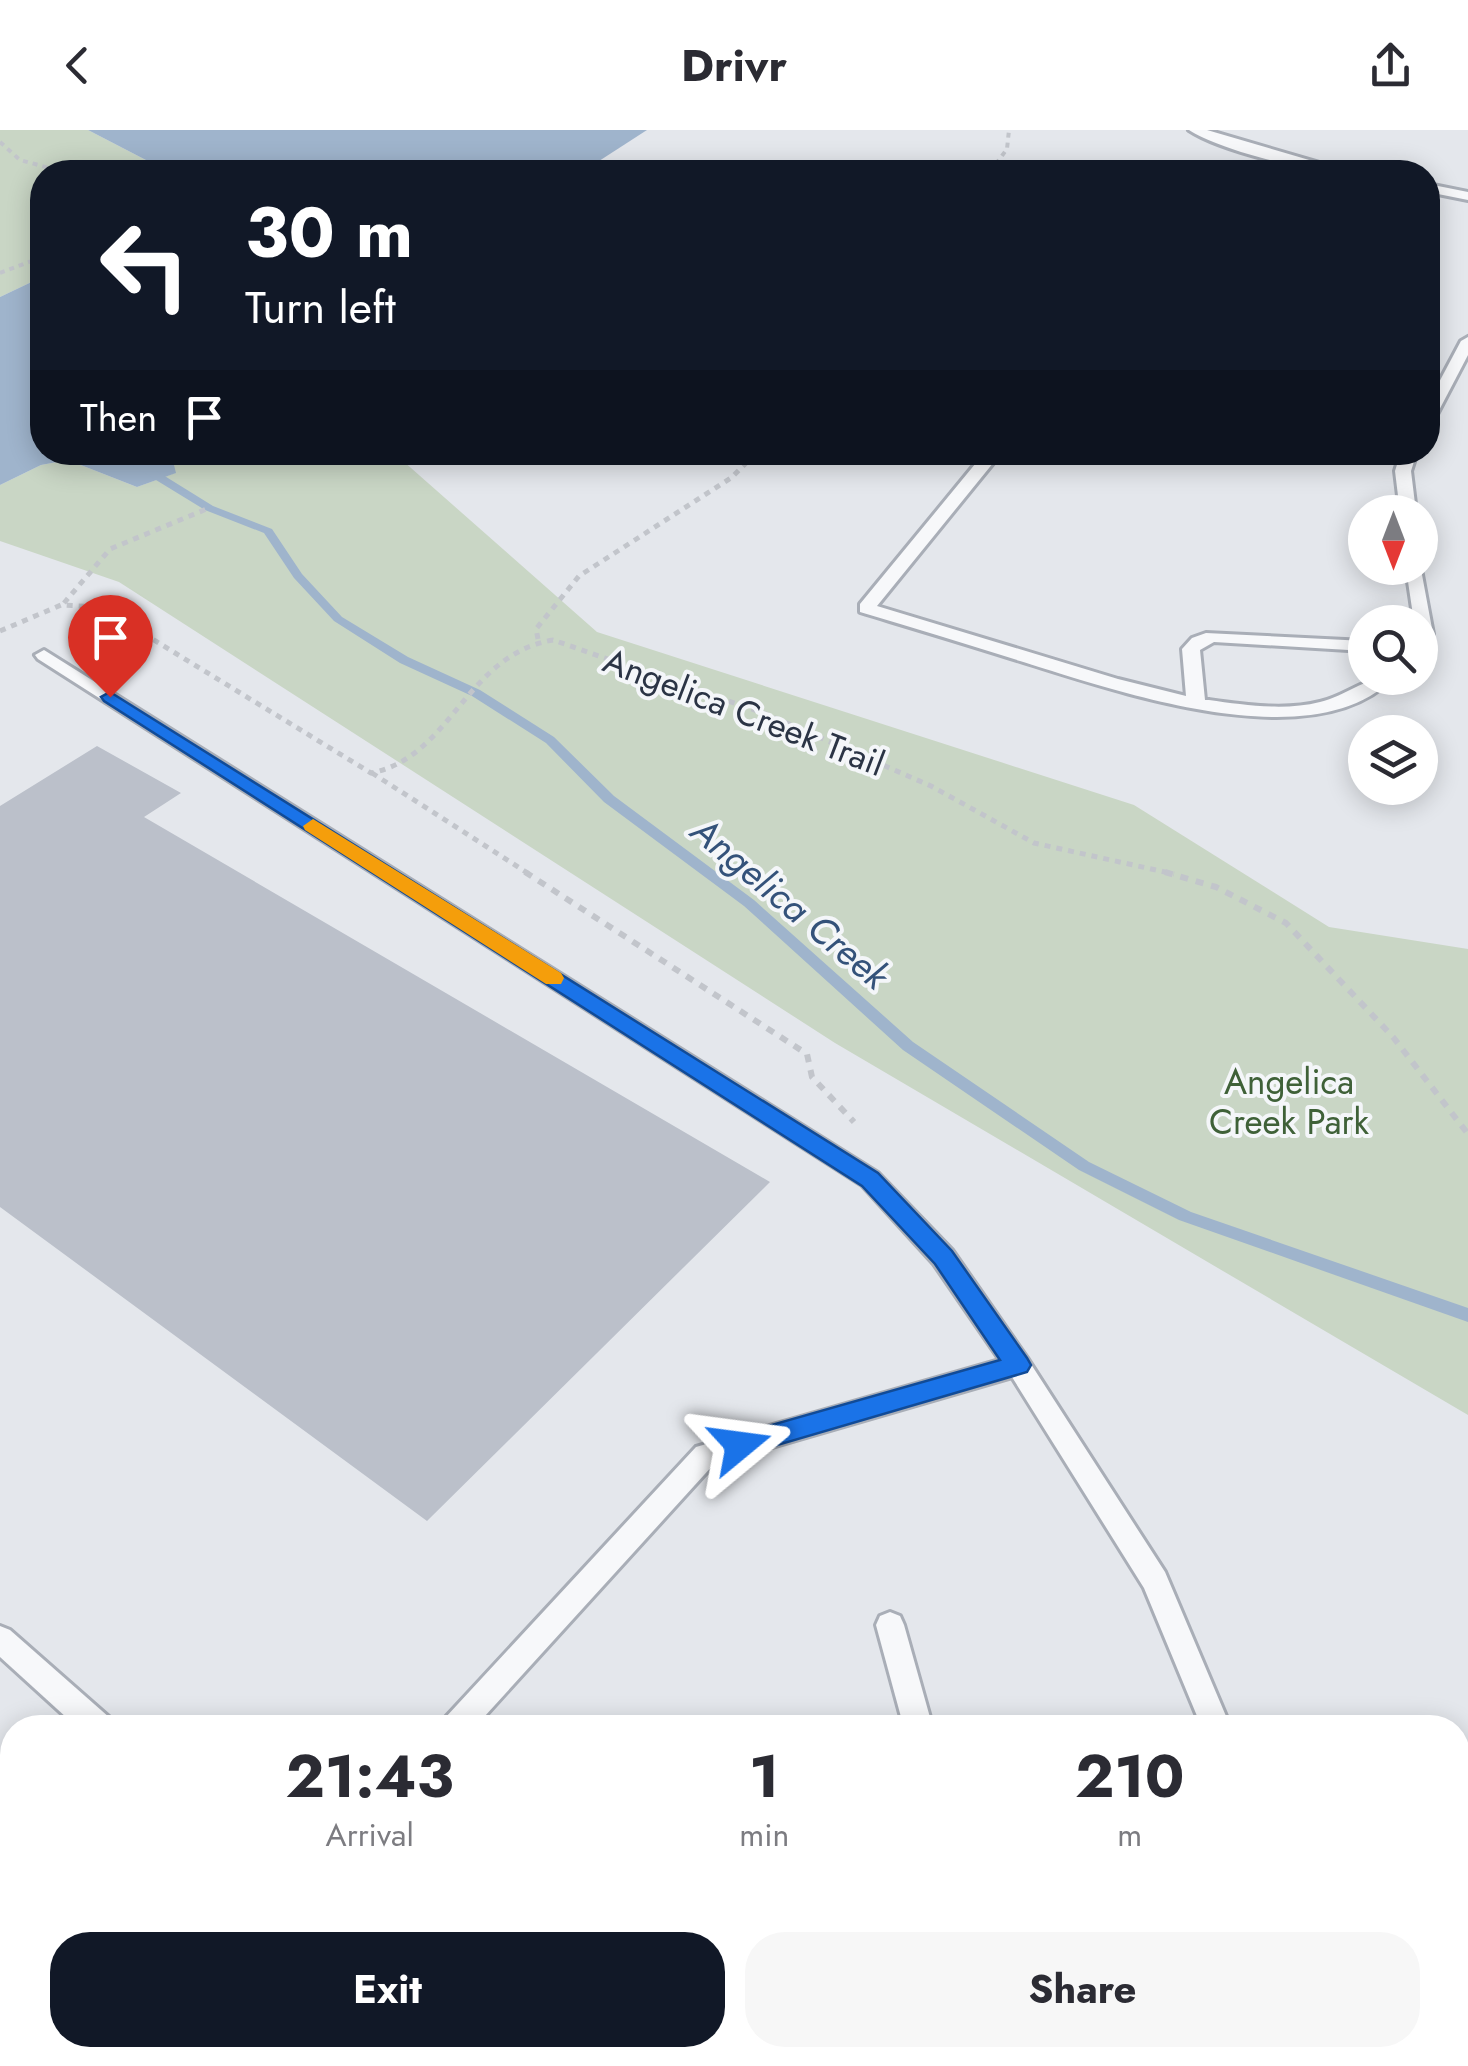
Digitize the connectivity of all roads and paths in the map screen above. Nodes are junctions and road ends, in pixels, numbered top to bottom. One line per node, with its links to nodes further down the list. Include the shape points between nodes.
1 (1009, 130): 4 (path)
2 (1195, 130): 5 (lane)
3 (0, 142): 6 (path)
4 (1000, 160)
5 (1290, 160)
6 (30, 163)
7 (1440, 190): 8 (lane)
8 (1468, 196)
9 (30, 262): 10 (path)
10 (0, 273)
11 (1468, 341): 12 (lane)
12 (1440, 394)
13 (744, 465): 20 (path, via 578,576 536,629)
14 (983, 465): 25 (lane, via 866,608)
15 (1405, 465): 16 (lane)
16 (1406, 495)
17 (208, 508): 18 (path, via 110,549)
18 (63, 604): 19 (path); 22 (path, via 100,607 371,773 393,770 410,757)
19 (0, 631)
20 (538, 639): 22 (path); 26 (path, Angelica Creek Trail, via 766,714 931,786 1034,843 1216,887 1286,924 1393,1036)
21 (1348, 645): 25 (lane, via 1212,637 1198,642 1191,650)
22 (512, 648)
23 (44, 655): 27 (lane, via 870,1179 943,1258)
24 (1356, 695): 25 (lane, via 1312,710)
25 (1196, 703)
26 (1468, 1134)
27 (1018, 1365): 31 (lane, via 706,1455); 33 (lane, via 1155,1581)
28 (890, 1625): 32 (lane)
29 (0, 1639): 30 (lane)
30 (85, 1715)
31 (468, 1715)
32 (916, 1715)
33 (1212, 1715)

